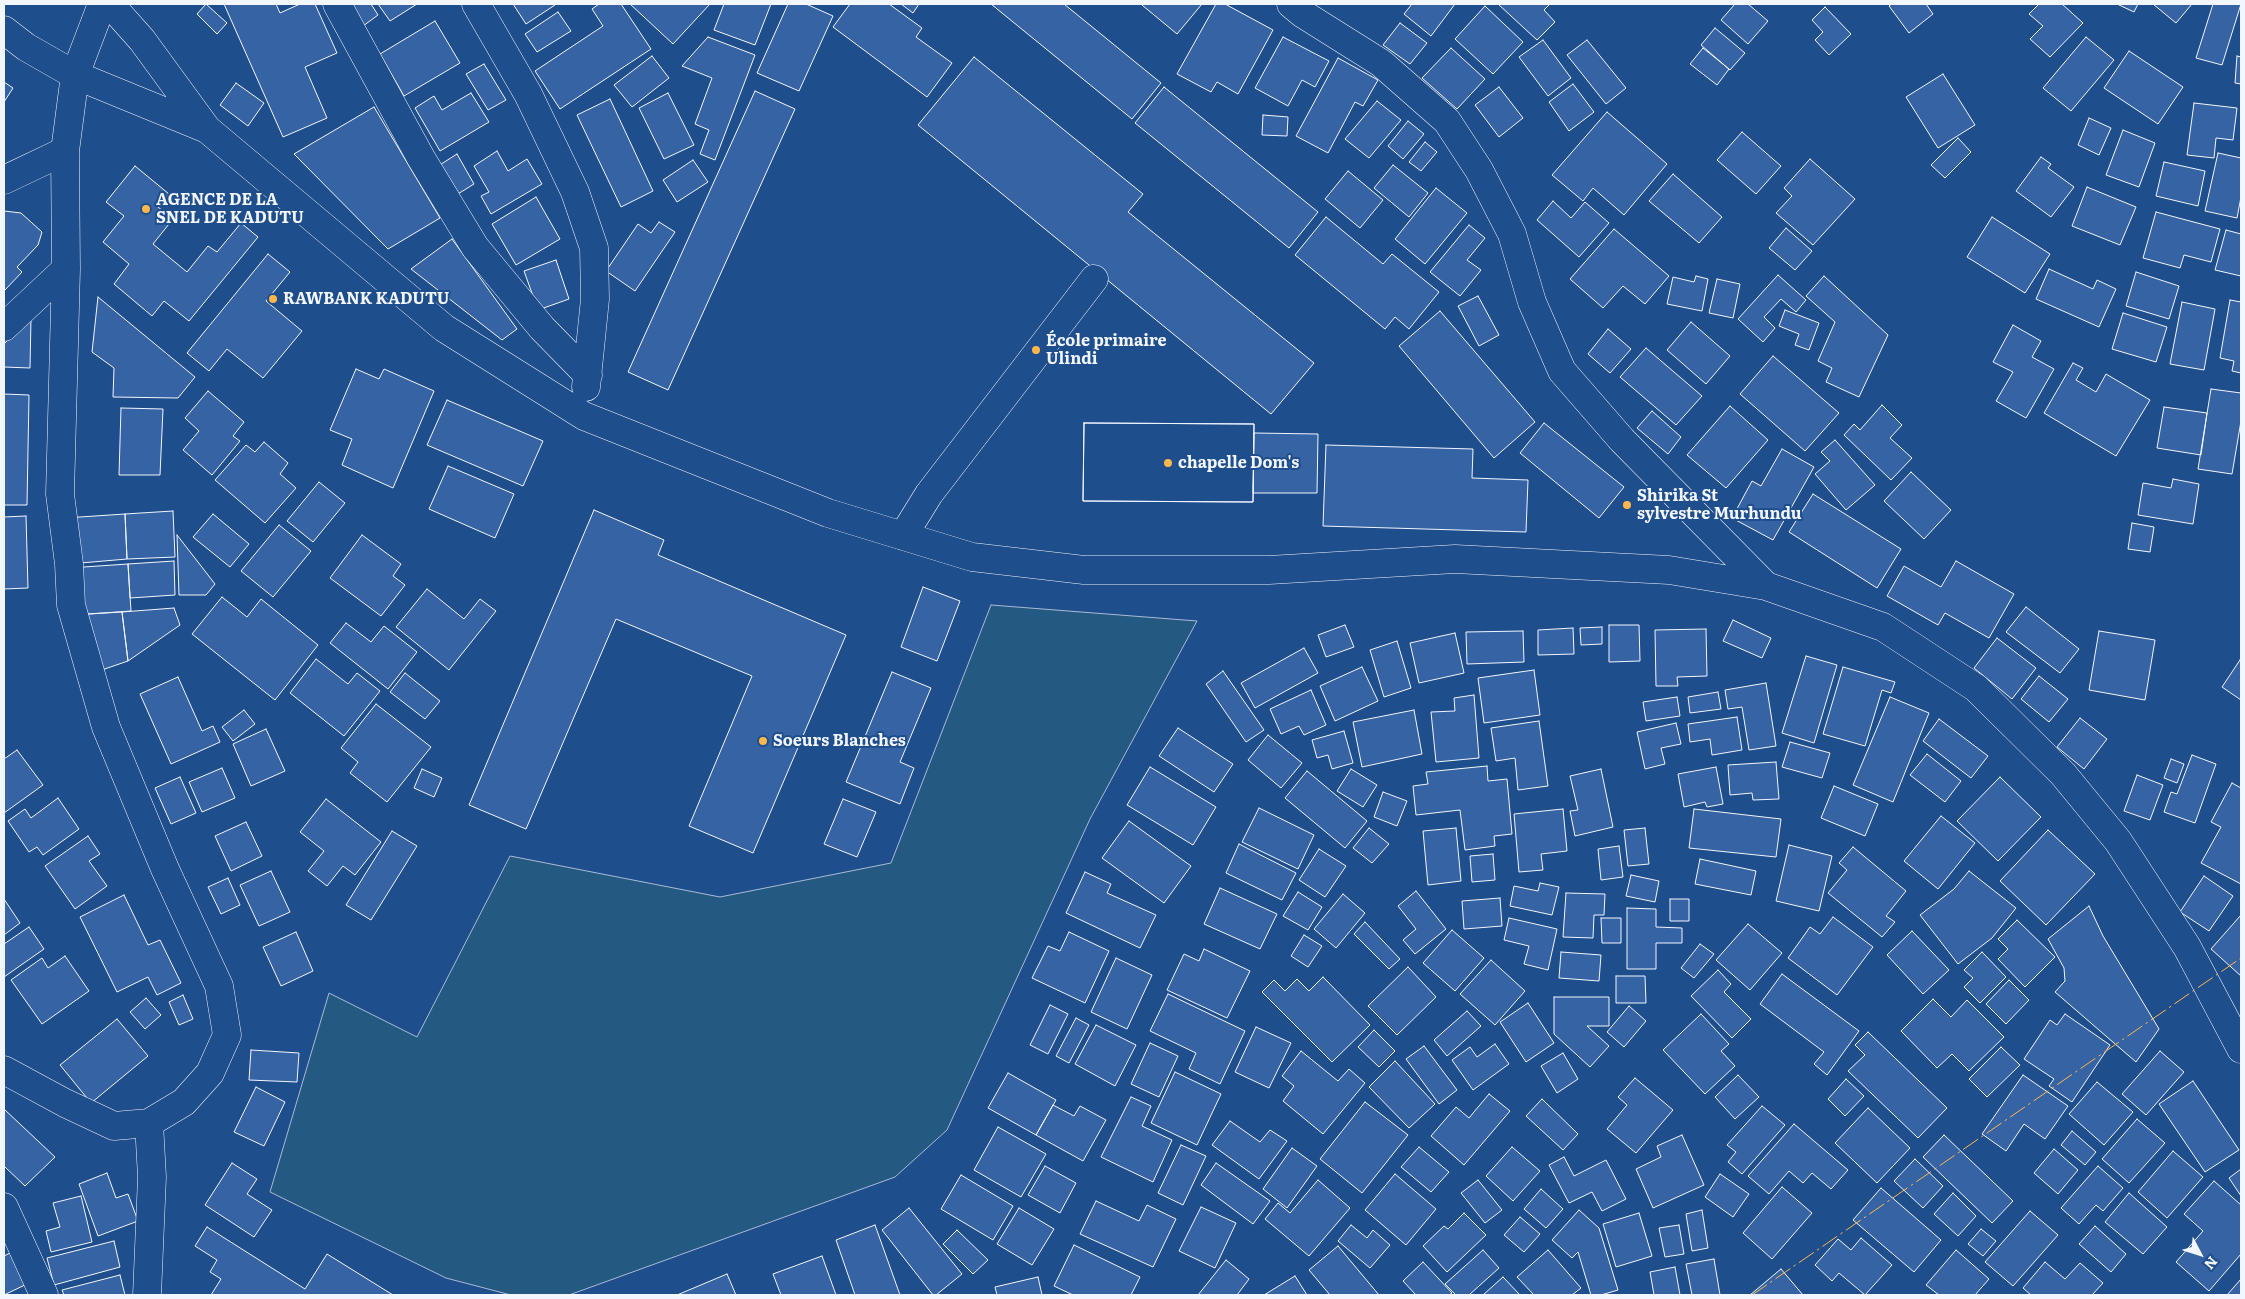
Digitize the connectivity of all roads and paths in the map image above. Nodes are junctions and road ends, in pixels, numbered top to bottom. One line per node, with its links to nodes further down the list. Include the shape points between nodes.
1 (102, 4): 7 (street)
2 (110, 4): 8 (street, via 142,40)
3 (337, 4): 14 (street, via 474,248 542,328)
4 (476, 4): 14 (street, via 528,94 575,192 594,248 595,299)
5 (1291, 4): 17 (street, via 1380,63 1447,121 1479,170 1512,234 1532,302 1562,371 1629,447)
6 (4, 30): 7 (street, via 26,47)
7 (76, 75): 8 (street); 9 (street)
8 (207, 129): 15 (street, via 444,328)
9 (65, 151): 10 (street); 11 (street)
10 (4, 180)
11 (66, 269): 13 (street); 20 (street, via 60,494 73,615 106,727 165,869 219,986 227,1036 210,1073 184,1102)
12 (1094, 279): 16 (street, via 929,494)
13 (4, 327)
14 (588, 375): 15 (street)
15 (584, 416): 16 (street, via 828,513)
16 (903, 536): 17 (street, via 972,557 1084,570 1269,570 1455,559 1669,570)
17 (1766, 586): 18 (street, via 1883,627 1976,688 2063,774 2118,841 2187,947)
18 (2239, 1039)
19 (4, 1070): 20 (street, via 114,1126)
20 (149, 1124): 23 (street, via 152,1177)
21 (4, 1207): 22 (street)
22 (44, 1295)
23 (148, 1295)

